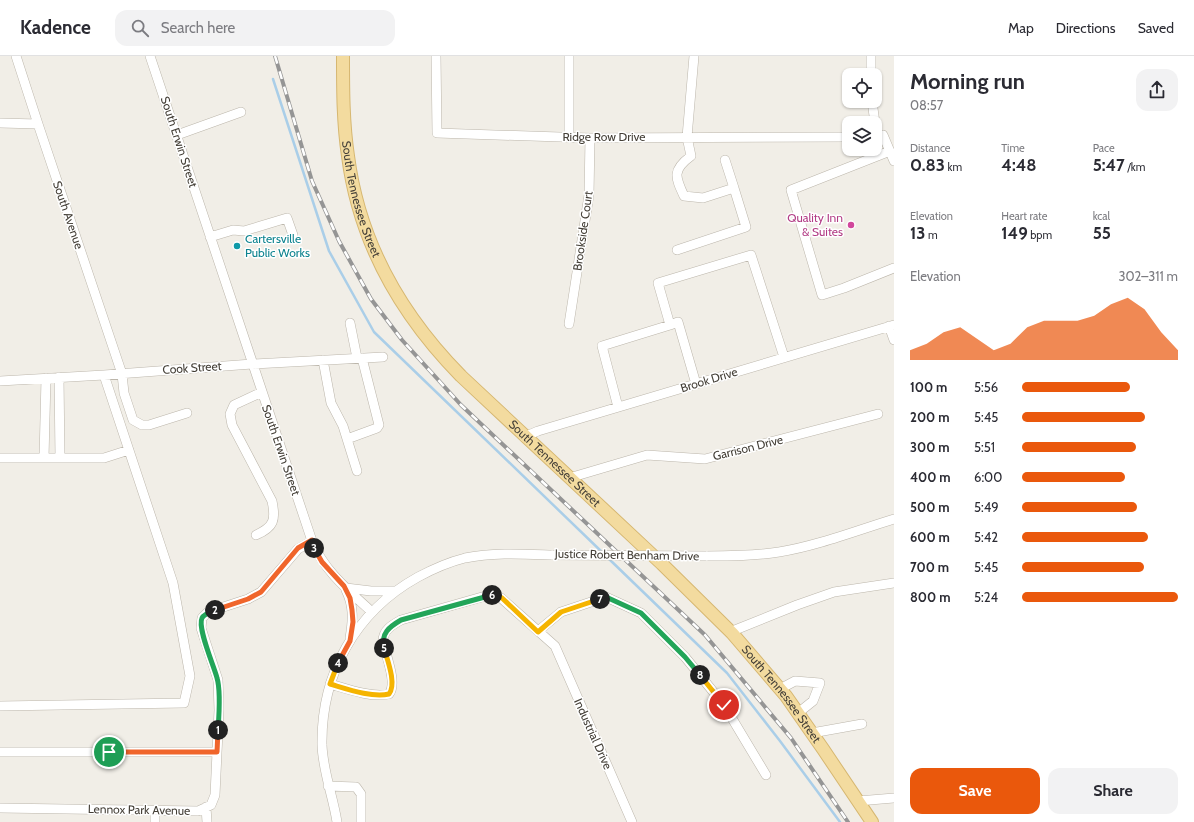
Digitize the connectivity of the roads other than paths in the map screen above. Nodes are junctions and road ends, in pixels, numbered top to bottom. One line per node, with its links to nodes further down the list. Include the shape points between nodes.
1 (16, 56): 11 (street, South Avenue)
2 (150, 56): 12 (street, South Erwin Street)
3 (343, 56): 46 (main road, South Tennessee Street, via 344,117 348,157 361,217 382,268 402,303 437,351)
4 (436, 56): 14 (street, Ridge Row Drive, via 437,133)
5 (569, 56): 14 (street)
6 (694, 56): 15 (street)
7 (871, 56): 8 (street)
8 (871, 68)
9 (241, 112): 12 (street)
10 (0, 124): 11 (street)
11 (38, 124): 36 (street, South Avenue)
12 (176, 135): 23 (street, South Erwin Street)
13 (882, 135): 18 (street)
14 (569, 137): 17 (street, Ridge Row Drive)
15 (687, 137): 16 (street, Ridge Row Drive); 17 (street, Ridge Row Drive); 21 (street, via 691,156 676,171 678,184 684,196 704,198)
16 (842, 137)
17 (590, 138): 27 (street, Brookside Court, via 589,195)
18 (890, 151): 20 (street); 25 (street, via 791,190 822,295)
19 (725, 160): 21 (street)
20 (894, 161)
21 (734, 188): 24 (street, via 746,227)
22 (293, 235): 23 (street, via 287,218 244,231 233,230)
23 (210, 237): 35 (street, South Erwin Street)
24 (677, 250)
25 (894, 268)
26 (350, 323): 33 (street)
27 (569, 324)
28 (670, 325): 32 (street, via 658,283 751,255); 41 (street, via 678,322); 43 (street, via 602,346)
29 (892, 326): 30 (street); 32 (street, Brook Drive)
30 (894, 340)
31 (383, 357): 33 (street, Cook Street)
32 (784, 357): 41 (street, Brook Drive)
33 (359, 358): 34 (street, Cook Street); 47 (street, via 378,425 377,428)
34 (323, 360): 35 (street, Cook Street); 47 (street, via 331,402)
35 (252, 364): 36 (street, Cook Street); 42 (street, South Erwin Street)
36 (122, 374): 37 (street, Cook Street); 44 (street, South Avenue, via 124,393 133,420 142,425 149,425)
37 (104, 375): 38 (street, Cook Street); 48 (street)
38 (59, 377): 39 (street, Cook Street); 51 (street)
39 (46, 378): 40 (street, Cook Street); 50 (street)
40 (0, 381)
41 (696, 384): 43 (street, Brook Drive)
42 (262, 392): 55 (street, via 234,405 230,414 232,425 272,501 273,523 267,530); 56 (street, South Erwin Street)
43 (618, 407): 46 (street, Brook Drive)
44 (186, 413)
45 (878, 414): 53 (street, Garrison Drive, via 705,459 647,455)
46 (524, 437): 53 (main road, South Tennessee Street)
47 (347, 439): 52 (street)
48 (129, 450): 51 (street, via 104,458); 66 (street, via 173,584 190,676 184,703)
49 (0, 458): 50 (street)
50 (44, 458): 51 (street)
51 (60, 458)
52 (357, 471)
53 (570, 478): 62 (main road, South Tennessee Street)
54 (894, 519): 59 (street, Justice Robert Benham Drive, bridge, via 781,552 750,556 504,554 465,558 434,569)
55 (256, 535)
56 (312, 540): 58 (street, South Erwin Street, via 322,562); 71 (street, Lennox Park Avenue, via 298,548 261,592 208,612 202,618 201,628 218,680)
57 (894, 582): 62 (street, via 834,592)
58 (345, 587): 59 (street); 60 (street, South Erwin Street); 63 (street, via 353,616)
59 (396, 591): 60 (street, Justice Robert Benham Drive)
60 (372, 612): 63 (street)
61 (538, 632): 64 (street, via 502,598 489,595 401,620 389,628 383,637 393,686 389,694 350,690); 72 (street, via 561,612 606,597 641,613 685,657 724,705); 83 (street, Industrial Drive, via 555,646)
62 (730, 632): 65 (main road, South Tennessee Street)
63 (350, 641): 64 (street)
64 (330, 684): 73 (street, via 324,710 322,745)
65 (780, 689): 67 (main road, South Tennessee Street); 67 (street, via 795,681 820,683 813,701)
66 (0, 706)
67 (798, 713): 69 (main road, South Tennessee Street)
68 (862, 724): 69 (street)
69 (812, 733): 75 (main road, South Tennessee Street)
70 (0, 752): 71 (street)
71 (217, 752): 76 (street, Lennox Park Avenue, via 215,795 211,805)
72 (766, 775)
73 (328, 786): 81 (street); 82 (street, via 356,787 361,794)
74 (894, 798): 75 (street)
75 (858, 801): 84 (main road, South Tennessee Street)
76 (206, 807): 78 (street, Lennox Park Avenue, via 198,811); 80 (street)
77 (0, 808): 78 (street, Lennox Park Avenue)
78 (155, 810): 79 (street)
79 (155, 822)
80 (207, 822)
81 (337, 822)
82 (360, 822)
83 (632, 822)
84 (872, 822)

